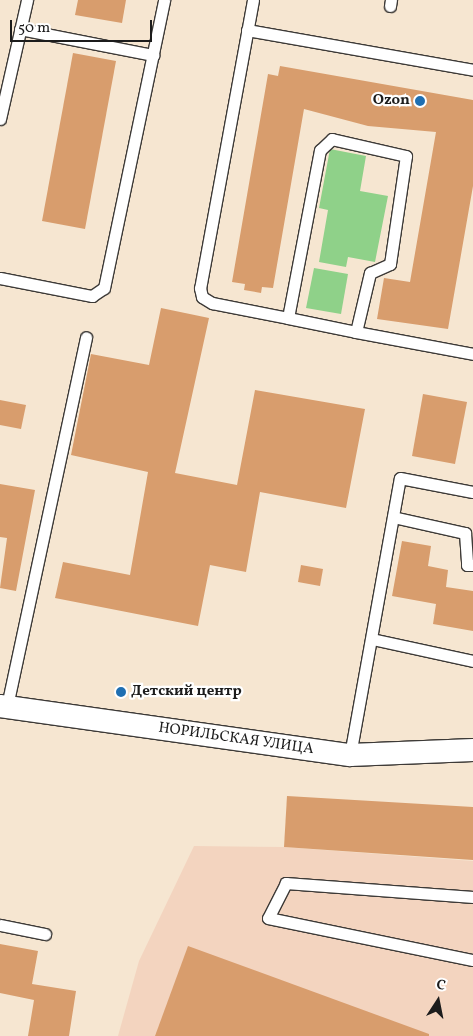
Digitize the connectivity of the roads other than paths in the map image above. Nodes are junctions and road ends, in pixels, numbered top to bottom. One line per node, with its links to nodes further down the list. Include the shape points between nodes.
1 (27, 0): 4 (lane)
2 (164, 0): 6 (lane)
3 (253, 0): 5 (lane)
4 (20, 29): 6 (lane); 8 (lane)
5 (247, 30): 7 (lane); 10 (lane, via 200,288 202,297 212,303)
6 (153, 56): 9 (lane, via 145,74 104,288 92,296)
7 (473, 70)
8 (0, 119)
9 (0, 278)
10 (288, 318): 11 (lane); 11 (lane, via 324,143 332,139 400,152 406,156 407,165 392,258 386,267 370,273)
11 (356, 332): 13 (lane)
12 (86, 336): 19 (lane)
13 (473, 354)
14 (473, 492): 15 (lane, via 400,478)
15 (393, 517): 16 (lane, via 465,533 467,564); 17 (lane)
16 (473, 564)
17 (372, 639): 18 (lane); 21 (lane)
18 (473, 660)
19 (4, 706): 21 (street, НОРИЛЬСКАЯ УЛИЦА)
20 (473, 750): 21 (street, НОРИЛЬСКАЯ УЛИЦА)
21 (350, 755)
22 (473, 897): 25 (lane, via 286,883 268,918)
23 (0, 925): 24 (lane)
24 (45, 934)
25 (473, 960)

